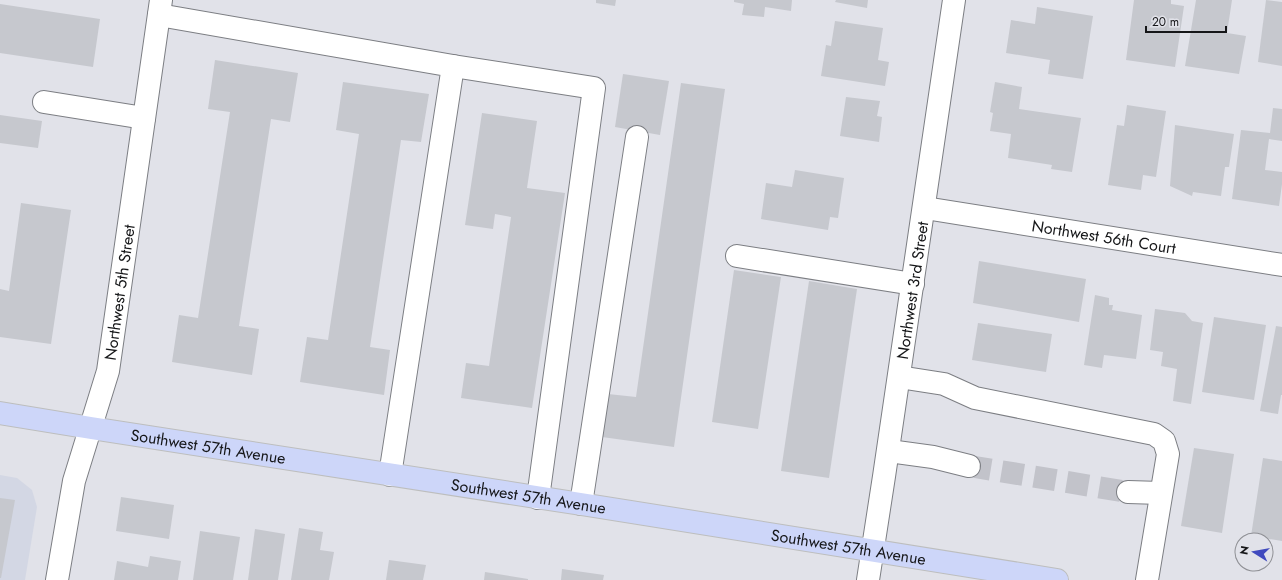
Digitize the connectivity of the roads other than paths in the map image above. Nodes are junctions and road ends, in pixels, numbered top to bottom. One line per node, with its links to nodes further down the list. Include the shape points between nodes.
1 (954, 0): 7 (street, Northwest 3rd Street)
2 (160, 8): 3 (street); 5 (street, Northwest 5th Street)
3 (453, 66): 16 (street); 19 (street, via 594,88)
4 (44, 102): 5 (street)
5 (144, 118): 13 (street, Northwest 5th Street, via 108,371)
6 (637, 137): 20 (street)
7 (925, 208): 9 (street, Northwest 56th Court); 10 (street, Northwest 3rd Street)
8 (737, 256): 10 (street)
9 (1282, 265)
10 (913, 284): 11 (street, Northwest 3rd Street)
11 (899, 377): 14 (street, Northwest 3rd Street); 18 (street, via 944,384 975,398 1154,434 1164,441 1168,454)
12 (0, 413): 13 (main road, Southwest 57th Avenue)
13 (91, 428): 16 (main road, Southwest 57th Avenue); 22 (street, Northwest 5th Street, via 74,481)
14 (889, 451): 15 (street, via 929,456); 21 (street, Northwest 3rd Street)
15 (969, 466)
16 (390, 475): 19 (main road, Southwest 57th Avenue)
17 (1128, 492): 18 (street)
18 (1161, 493): 25 (street)
19 (538, 498): 20 (main road, Southwest 57th Avenue)
20 (581, 504): 21 (main road, Southwest 57th Avenue)
21 (873, 550): 23 (street, Northwest 3rd Street); 24 (main road, Southwest 57th Avenue)
22 (57, 580)
23 (868, 580)
24 (1057, 580)
25 (1147, 580)

